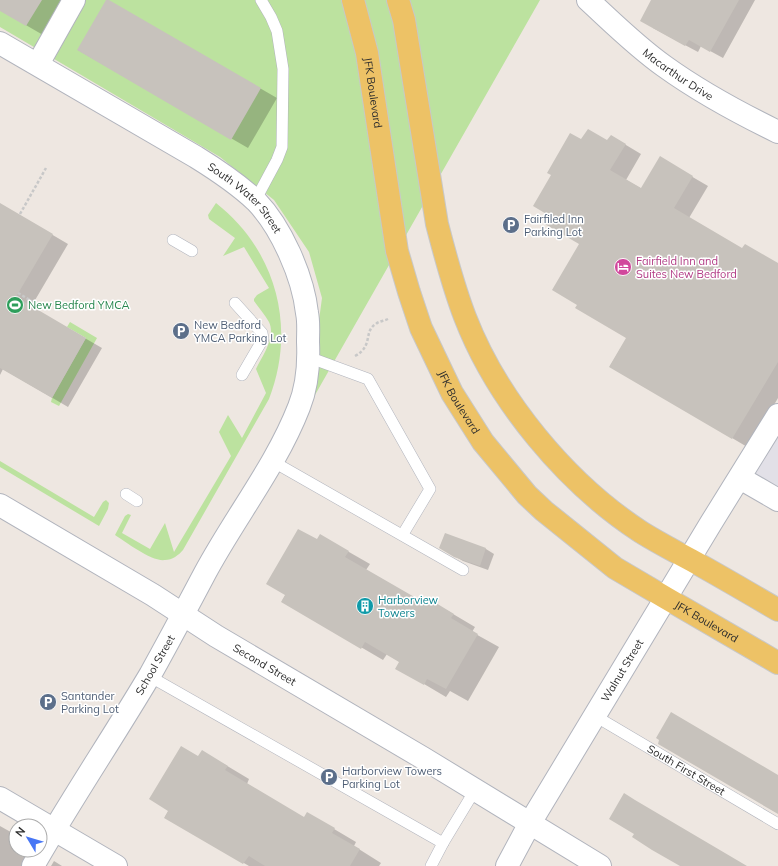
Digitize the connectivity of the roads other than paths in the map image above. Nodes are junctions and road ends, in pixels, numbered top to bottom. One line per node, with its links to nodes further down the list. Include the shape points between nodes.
1 (74, 0): 7 (main road)
2 (261, 0): 9 (lane, via 277,31 283,69 282,147)
3 (353, 0): 25 (main road, JFK Boulevard, via 367,53 397,251 422,328 452,393 483,442 527,495 566,530 616,568)
4 (398, 0): 23 (main road, via 404,20 437,224 454,287 481,352 518,412 557,461 602,502 640,531)
5 (588, 0): 8 (main road, Macarthur Drive, via 664,66 722,103)
6 (0, 43): 7 (main road, South Water Street)
7 (38, 64): 9 (main road, South Water Street, via 196,157 229,179)
8 (778, 132)
9 (255, 201): 13 (main road, South Water Street, via 280,233 301,284 308,312)
10 (173, 240): 11 (lane)
11 (192, 251)
12 (235, 303): 14 (lane, via 262,333 263,339)
13 (308, 357): 16 (main road, South Water Street, via 300,404); 22 (lane, via 368,379 430,489)
14 (242, 375)
15 (778, 415): 17 (main road)
16 (272, 461): 22 (lane); 27 (main road, School Street, via 206,571)
17 (740, 478): 19 (main road); 23 (main road, Walnut Street)
18 (126, 494): 20 (lane)
19 (778, 500)
20 (137, 501)
21 (0, 505): 27 (main road, Second Street)
22 (403, 534): 24 (lane)
23 (690, 559): 25 (main road, Walnut Street); 26 (main road)
24 (463, 570)
25 (666, 598): 28 (main road, JFK Boulevard); 30 (main road, Walnut Street)
26 (778, 610)
27 (183, 615): 29 (main road, School Street); 31 (main road, Second Street)
28 (778, 663)
29 (149, 676): 35 (main road, School Street); 36 (lane)
30 (595, 716): 33 (main road, Walnut Street); 34 (lane, South First Street)
31 (475, 790): 33 (main road, Second Street); 36 (lane)
32 (0, 798): 35 (main road)
33 (530, 824): 40 (main road, Walnut Street); 41 (main road, Second Street)
34 (778, 824)
35 (54, 829): 37 (main road, School Street); 38 (main road)
36 (443, 843): 39 (lane)
37 (33, 866)
38 (116, 866)
39 (431, 866)
40 (507, 866)
41 (600, 866)

